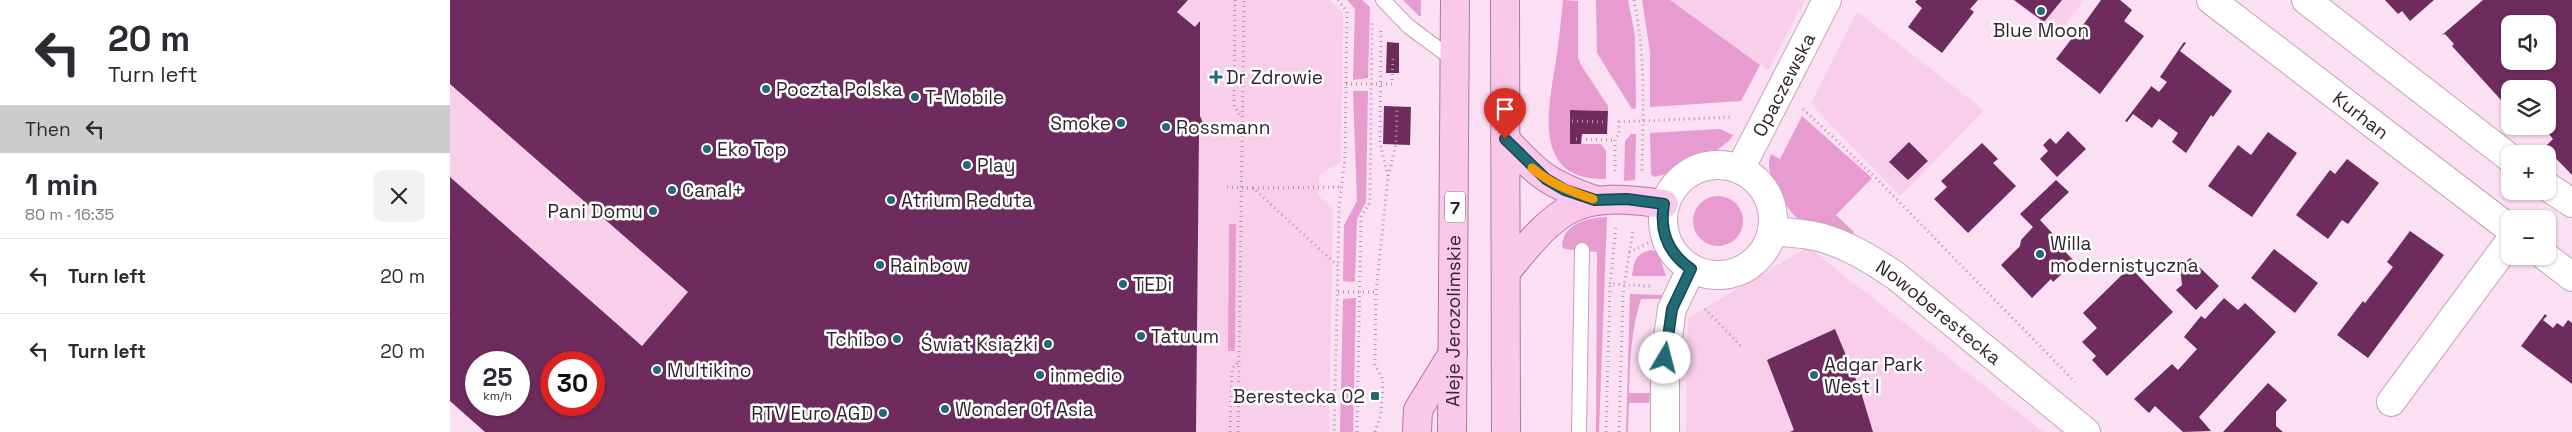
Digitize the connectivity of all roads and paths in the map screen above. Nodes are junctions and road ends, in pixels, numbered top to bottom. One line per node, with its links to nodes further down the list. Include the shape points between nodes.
1 (1235, 0): 20 (path, via 1234,106)
2 (1244, 0): 20 (path)
3 (1338, 0): 15 (path, via 1347,12)
4 (1383, 0): 14 (lane, via 1408,26)
5 (1455, 0): 14 (main road, Aleje Jerozolimskie / 7)
6 (1505, 0): 25 (main road)
7 (1634, 0): 22 (path, via 1643,53)
8 (1827, 0): 29 (street, Opaczewska)
9 (2211, 0): 41 (street, Kurhan)
10 (2306, 0): 28 (street)
11 (1372, 19): 16 (path)
12 (1382, 23): 17 (path)
13 (1393, 58): 17 (path, via 1392,84)
14 (1456, 62): 59 (main road, Aleje Jerozolimskie / 7)
15 (1346, 84): 16 (path); 33 (path)
16 (1371, 84): 17 (path); 57 (path, via 1370,202 1362,217)
17 (1381, 84): 31 (path, via 1380,143)
18 (1801, 107): 61 (path, via 1879,181)
19 (1397, 108): 31 (path, via 1396,144)
20 (1241, 117): 35 (path)
21 (1734, 117): 22 (path)
22 (1643, 120): 27 (path, via 1619,122); 32 (path)
23 (1572, 121): 24 (path)
24 (1607, 122)
25 (1505, 139): 38 (main road, via 1546,179 1565,190); 52 (main road)
26 (1576, 139): 27 (path)
27 (1616, 140): 30 (path)
28 (2501, 151)
29 (1740, 169): 40 (street, via 1714,164 1688,173 1678,181); 44 (street, via 1760,184 1767,194 1772,206)
30 (1616, 174)
31 (1388, 177): 58 (path)
32 (1642, 180)
33 (1342, 186): 36 (path); 50 (path)
34 (1227, 188): 35 (path)
35 (1241, 188): 36 (path); 60 (path)
36 (1253, 188): 50 (path)
37 (2556, 192): 39 (street)
38 (1595, 200): 40 (main road, via 1627,199); 52 (main road, via 1568,208 1552,219)
39 (2572, 203)
40 (1664, 204): 45 (street)
41 (2501, 222)
42 (1616, 227): 54 (path)
43 (1633, 227): 47 (path)
44 (1772, 231): 51 (street, via 1761,254 1741,271 1716,276); 75 (street, Nowoberestecka, via 1819,237 1870,259 1896,276)
45 (1664, 236): 47 (path); 51 (street, via 1674,255)
46 (1582, 250): 71 (lane)
47 (1629, 252): 55 (path)
48 (2501, 253): 62 (street)
49 (2556, 265): 53 (street)
50 (1338, 266): 56 (path)
51 (1691, 269): 74 (street, via 1672,309 1665,358)
52 (1506, 272): 70 (main road)
53 (2572, 277)
54 (1610, 284): 55 (path); 72 (path)
55 (1624, 284): 73 (path)
56 (1338, 292): 57 (path); 65 (path)
57 (1360, 292): 58 (path); 66 (path)
58 (1376, 292): 67 (path, via 1375,365 1382,380 1381,414)
59 (1454, 352): 68 (main road, via 1418,410); 69 (main road, Aleje Jerozolimskie / 7)
60 (1238, 361): 63 (path, via 1232,369); 64 (path)
61 (2076, 383)
62 (2391, 402)
63 (1230, 432)
64 (1238, 432)
65 (1334, 432)
66 (1357, 432)
67 (1375, 432)
68 (1417, 432)
69 (1452, 432)
70 (1506, 432)
71 (1579, 432)
72 (1606, 432)
73 (1619, 432)
74 (1665, 432)
75 (2086, 432)

